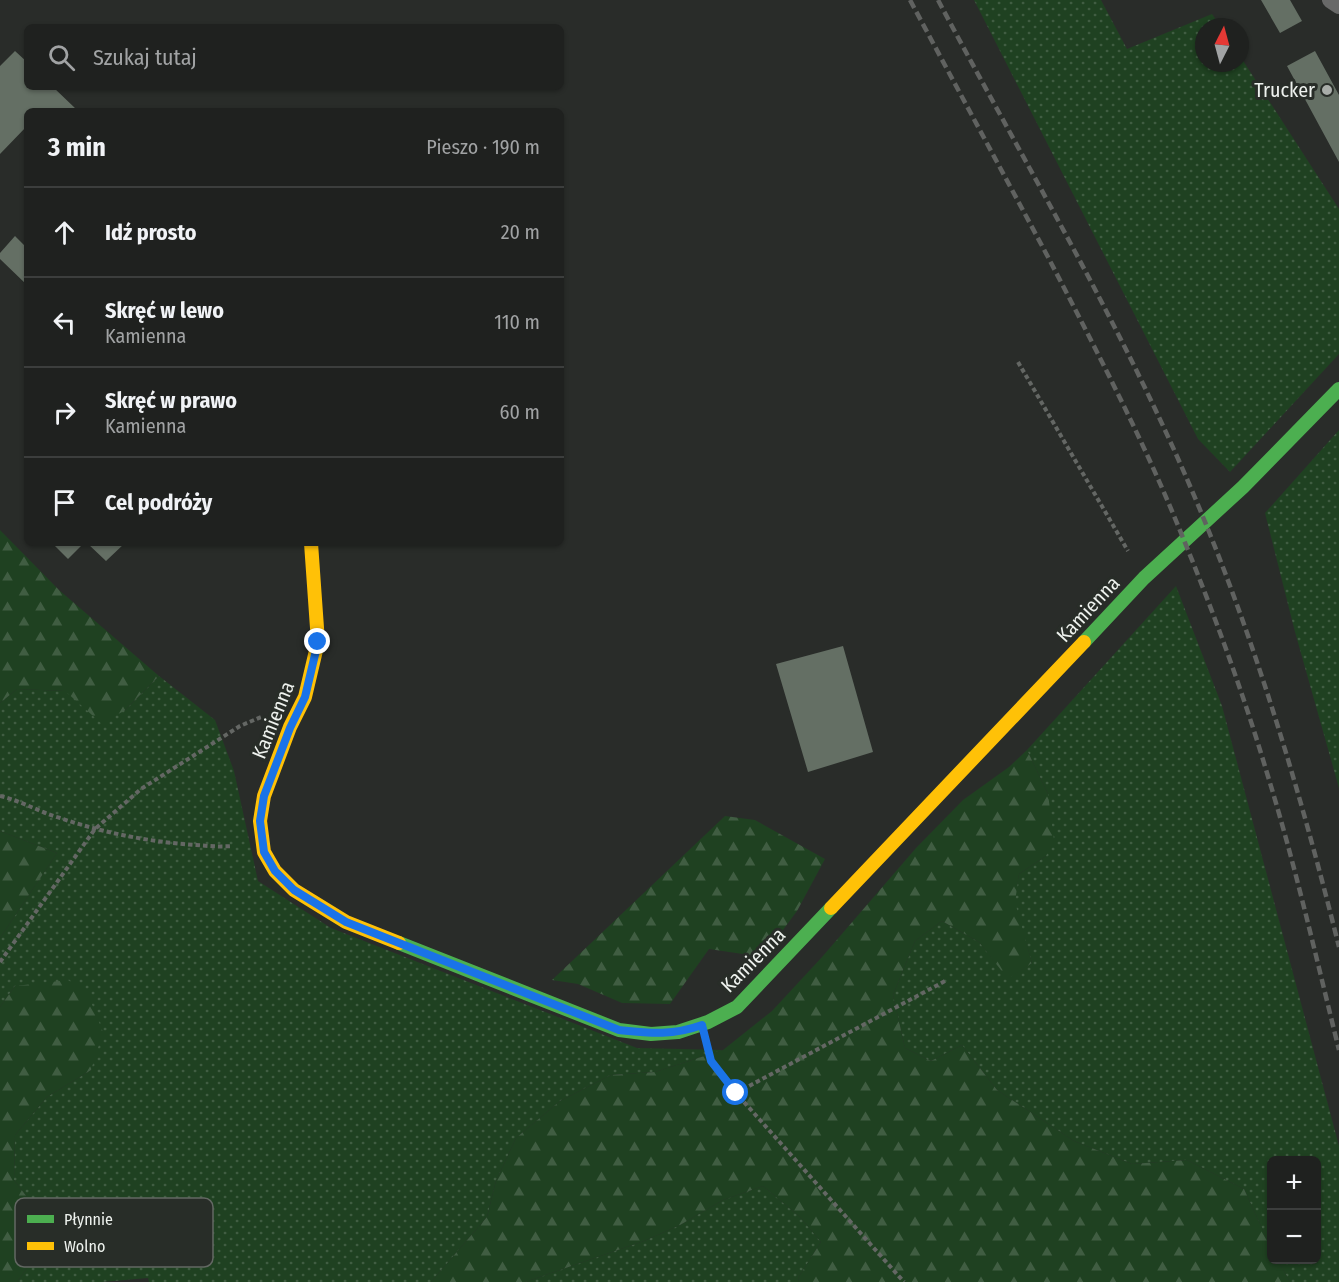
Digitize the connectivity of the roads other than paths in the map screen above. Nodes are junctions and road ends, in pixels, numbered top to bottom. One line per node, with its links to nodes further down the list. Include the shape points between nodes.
1 (1330, 0): 2 (lane)
2 (1339, 6)
3 (1339, 389): 4 (street, Kamienna, via 1243,487 1144,578 737,1007 688,1030 656,1034 619,1030 346,922 294,890 275,871 264,852 260,821 264,796 305,697 318,642)
4 (311, 546)

